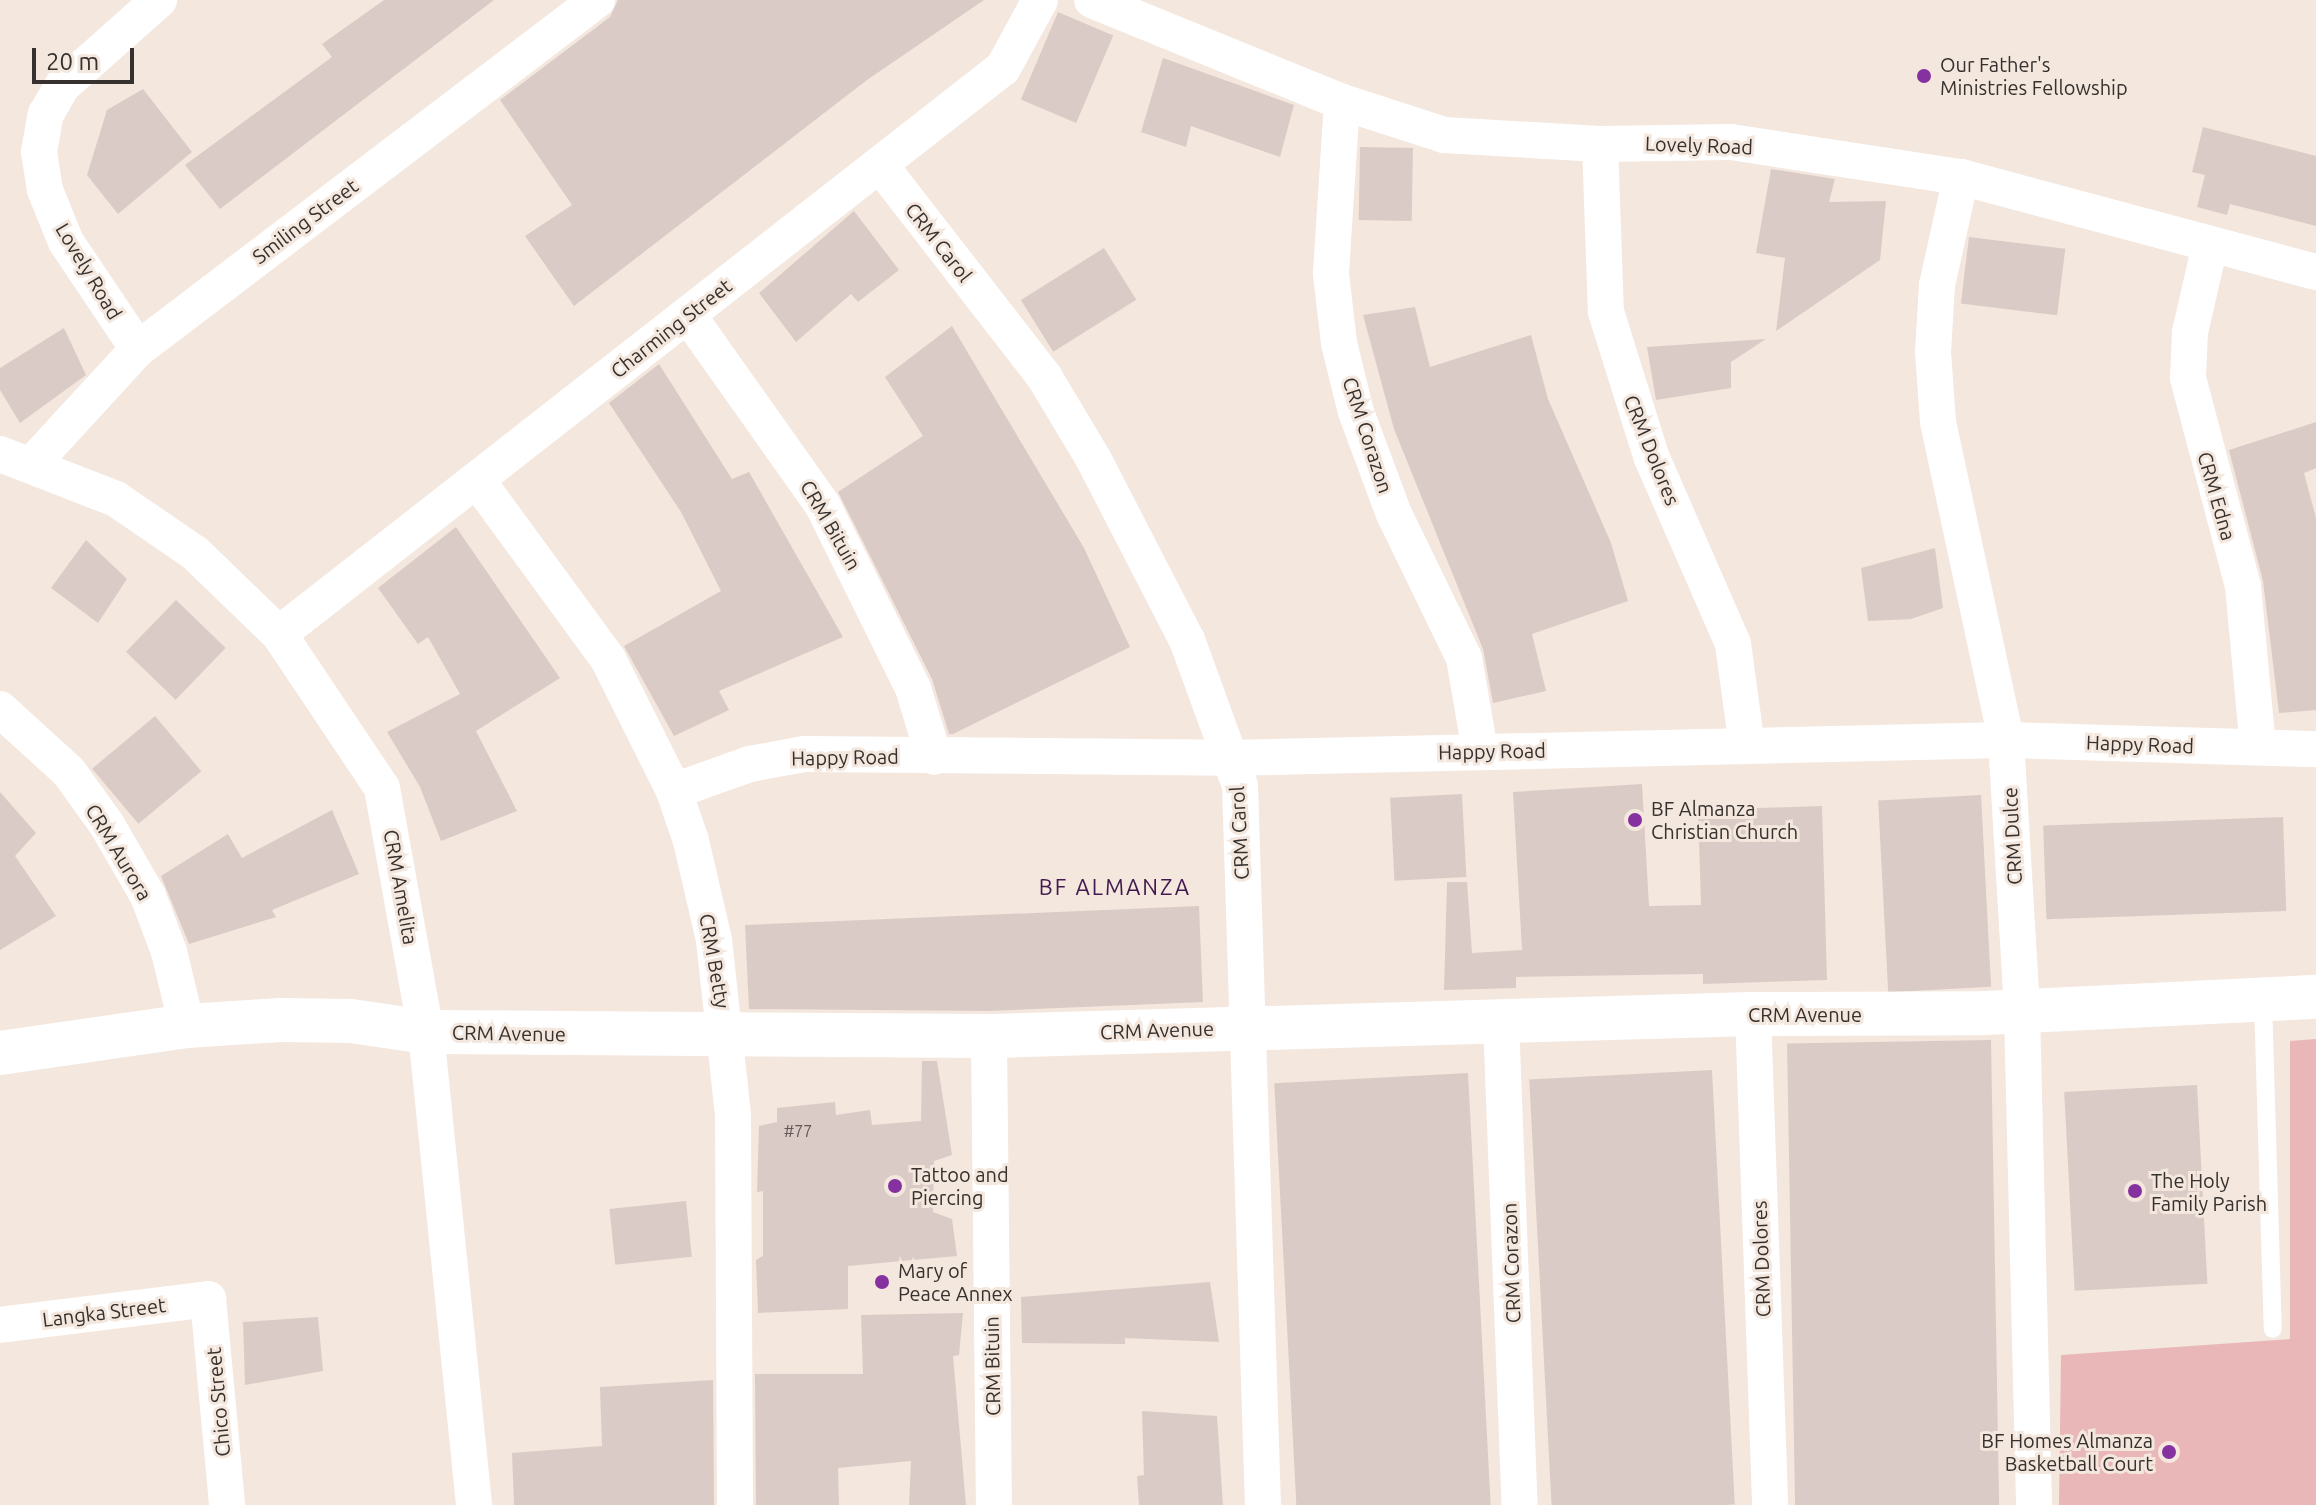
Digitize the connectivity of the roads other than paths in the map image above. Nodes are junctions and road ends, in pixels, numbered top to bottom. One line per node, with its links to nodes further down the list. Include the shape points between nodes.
1 (159, 0): 12 (street, Lovely Road, via 62,86 46,114 39,152 45,190 66,242)
2 (597, 0): 12 (street, Smiling Street)
3 (1040, 0): 7 (street, Charming Street, via 1003,68)
4 (1092, 0): 5 (street, Lovely Road)
5 (1342, 102): 6 (street, Lovely Road, via 1444,135); 21 (street, CRM Corazon, via 1331,274 1339,343 1356,412 1394,514 1464,658)
6 (1600, 144): 8 (street, Lovely Road, via 1731,142); 18 (street, CRM Dolores, via 1606,312 1651,456 1733,644)
7 (880, 165): 11 (street, Charming Street); 23 (street, CRM Carol, via 1045,378 1094,460 1187,640)
8 (1961, 177): 9 (street, Lovely Road); 17 (street, CRM Dulce, via 1937,285 1937,408)
9 (2210, 245): 10 (street, Lovely Road); 19 (street, CRM Edna, via 2190,332 2188,378 2243,586)
10 (2316, 272)
11 (688, 315): 14 (street, Charming Street); 22 (street, CRM Bituin, via 823,506 913,688)
12 (138, 349): 13 (street, Smiling Street)
13 (16, 459): 15 (street, CRM Amelita, via 116,499 195,553)
14 (477, 480): 15 (street, Charming Street); 24 (street, CRM Betty, via 608,659)
15 (279, 634): 32 (street, CRM Amelita, via 382,788)
16 (0, 709): 30 (street, CRM Aurora, via 69,772 107,825 148,896 169,952)
17 (2006, 740): 18 (street, Happy Road); 19 (street, Happy Road); 27 (street, CRM Dulce)
18 (1747, 746): 21 (street, Happy Road)
19 (2258, 747): 20 (street, Happy Road)
20 (2316, 749)
21 (1480, 751): 23 (street, Happy Road)
22 (934, 757): 23 (street, Happy Road); 24 (street, Happy Road, via 804,754 750,764)
23 (1230, 758): 31 (street, CRM Carol, via 1240,786)
24 (674, 791): 33 (street, CRM Betty, via 714,940)
25 (2316, 997): 26 (street, CRM Avenue)
26 (2263, 1000): 27 (street, CRM Avenue); 38 (lane)
27 (2022, 1012): 28 (street, CRM Avenue); 46 (street, CRM Dulce)
28 (1753, 1014): 29 (street, CRM Avenue); 45 (street, CRM Dolores)
29 (1501, 1021): 31 (street, CRM Avenue); 44 (street, CRM Corazon)
30 (187, 1026): 32 (street, CRM Avenue, via 351,1021); 35 (street, CRM Avenue)
31 (1247, 1027): 34 (street, CRM Avenue); 43 (street, CRM Carol)
32 (426, 1032): 33 (street, CRM Avenue); 40 (street, CRM Amelita)
33 (727, 1036): 34 (street, CRM Avenue); 41 (street, CRM Betty, via 733,1116)
34 (989, 1036): 42 (street, CRM Bituin)
35 (0, 1053)
36 (208, 1299): 37 (street, Langka Street); 39 (street, Chico Street)
37 (0, 1325)
38 (2273, 1329)
39 (227, 1505)
40 (474, 1505)
41 (735, 1505)
42 (994, 1505)
43 (1263, 1505)
44 (1520, 1505)
45 (1770, 1505)
46 (2034, 1505)

